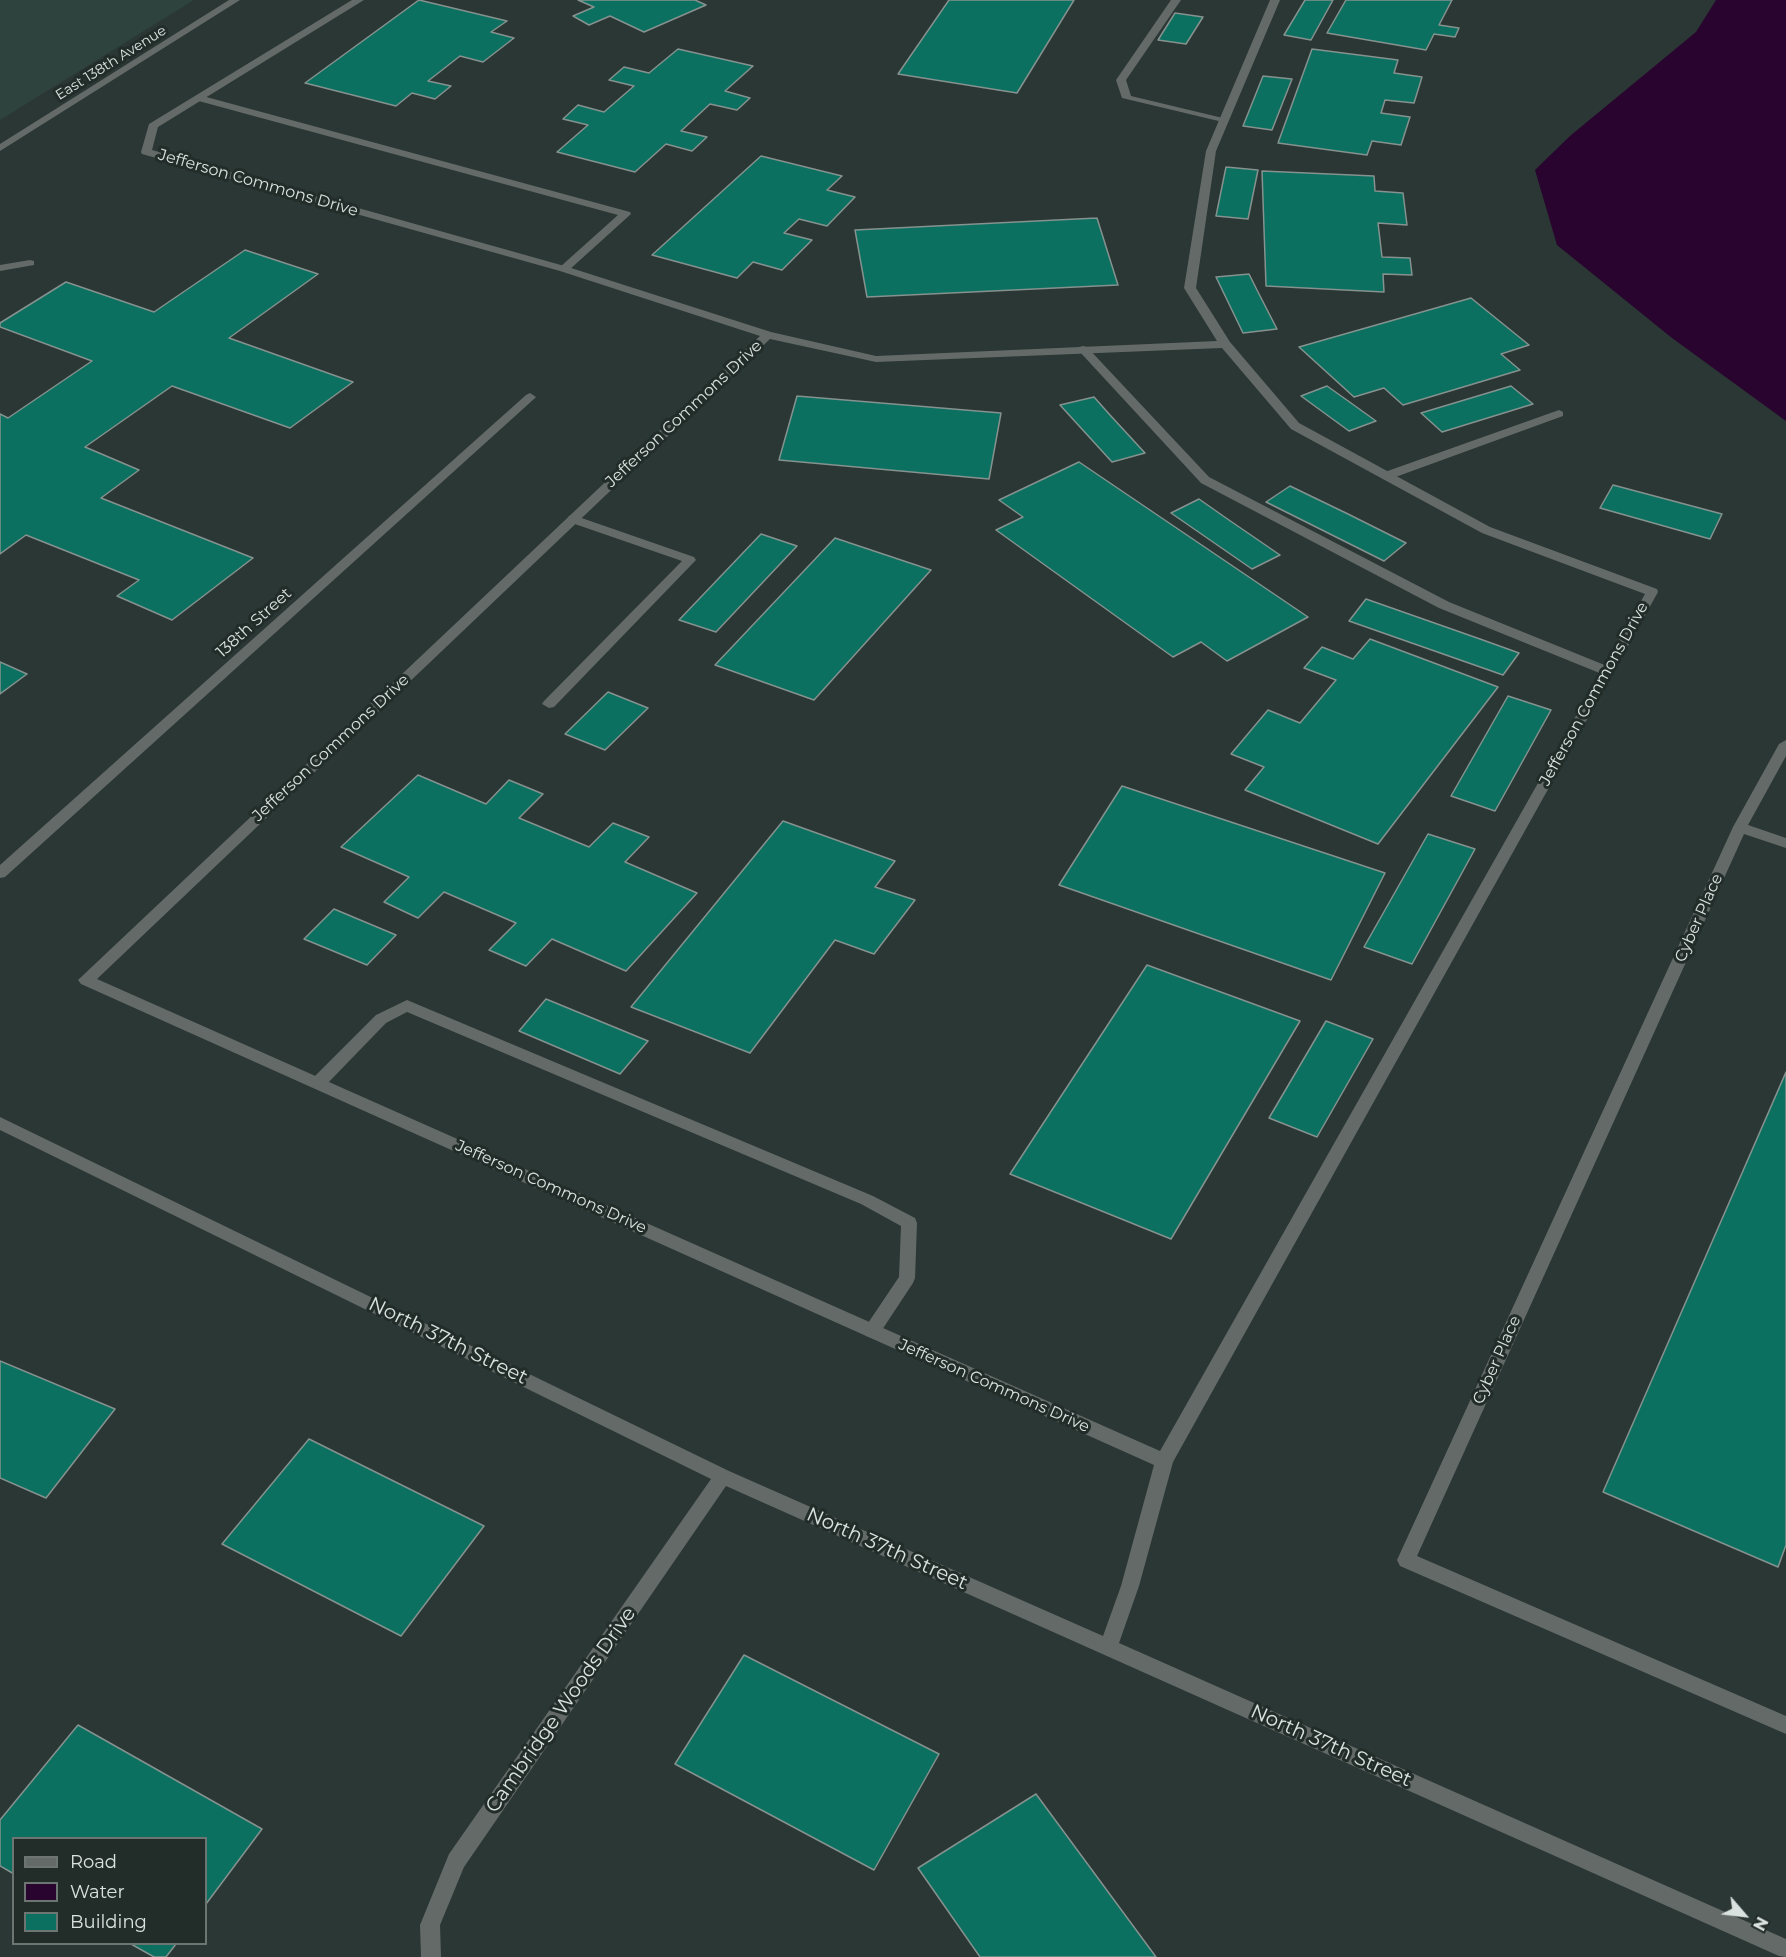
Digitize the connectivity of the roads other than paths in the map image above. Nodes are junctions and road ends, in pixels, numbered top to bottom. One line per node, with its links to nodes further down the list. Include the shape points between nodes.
1 (236, 0): 7 (street, East 138th Avenue)
2 (358, 0): 5 (street, Jefferson Commons Drive)
3 (1176, 0): 6 (street, via 1121,80 1127,98)
4 (1275, 0): 6 (street, Jefferson Commons Drive)
5 (199, 98): 10 (street, Jefferson Commons Drive, via 153,126 146,152); 10 (street, via 626,214)
6 (1223, 121): 12 (street, Jefferson Commons Drive, via 1211,151 1190,288)
7 (0, 148)
8 (30, 262): 9 (street)
9 (0, 268)
10 (564, 269): 11 (street, Jefferson Commons Drive)
11 (768, 335): 13 (street, via 876,359); 17 (street, Jefferson Commons Drive)
12 (1226, 344): 13 (street); 16 (street, Jefferson Commons Drive, via 1295,426)
13 (1083, 349): 18 (street, via 1205,480 1444,605)
14 (530, 397): 23 (street, 138th Street)
15 (1559, 414): 16 (street)
16 (1386, 476): 18 (street, Jefferson Commons Drive, via 1486,530 1652,592)
17 (573, 519): 19 (street, via 690,560); 24 (street, Jefferson Commons Drive, via 86,980)
18 (1607, 671): 27 (street, Jefferson Commons Drive)
19 (549, 704)
20 (1786, 744): 21 (street)
21 (1740, 827): 22 (street); 30 (street, Cyber Place, via 1406,1560)
22 (1786, 843)
23 (0, 873)
24 (318, 1083): 26 (street, Jefferson Commons Drive); 26 (street, via 381,1019 407,1006 867,1200 909,1223 907,1278)
25 (0, 1123): 28 (street, North 37th Street)
26 (872, 1331): 27 (street, Jefferson Commons Drive)
27 (1164, 1461): 29 (street, Jefferson Commons Drive, via 1130,1586)
28 (723, 1476): 29 (street, North 37th Street); 32 (street, Cambridge Woods Drive, via 456,1861 430,1925)
29 (1108, 1647): 31 (street, North 37th Street)
30 (1786, 1725)
31 (1786, 1949)
32 (431, 1957)

